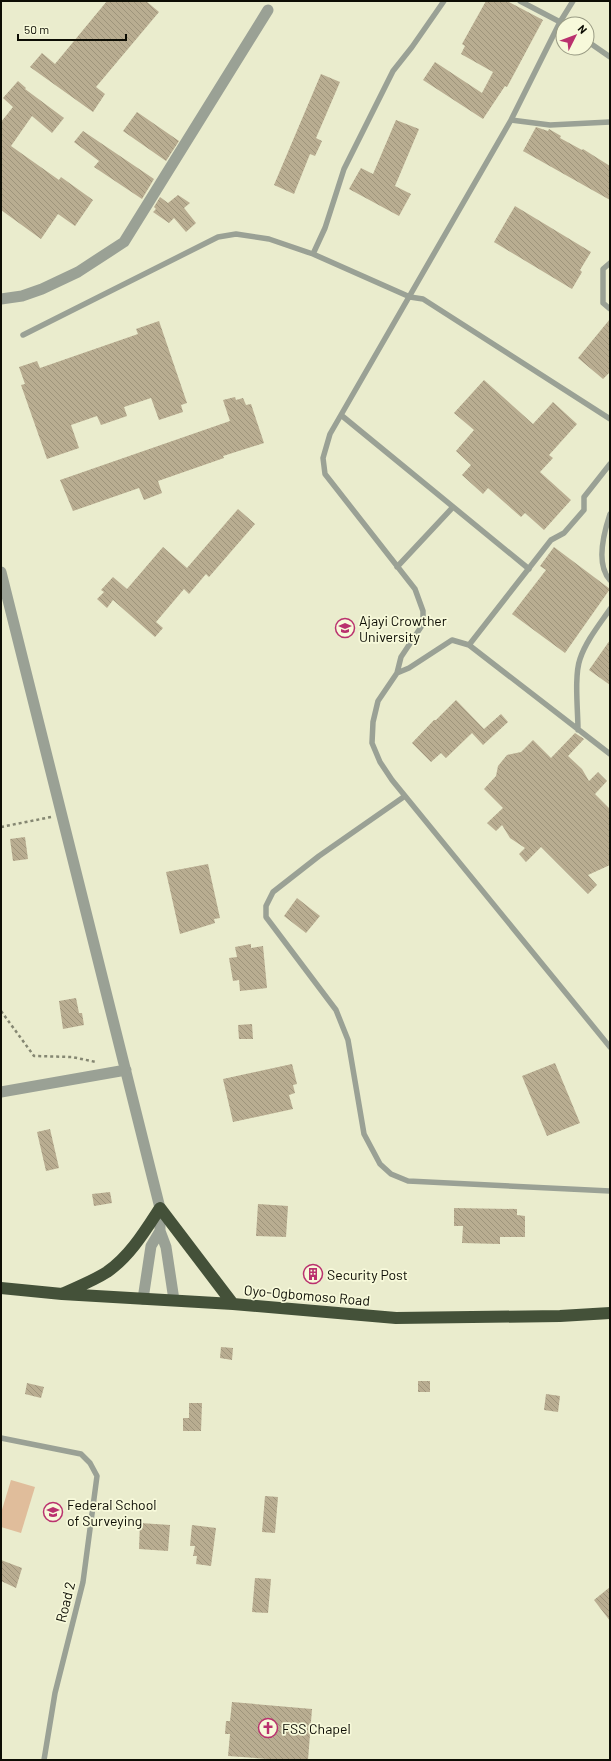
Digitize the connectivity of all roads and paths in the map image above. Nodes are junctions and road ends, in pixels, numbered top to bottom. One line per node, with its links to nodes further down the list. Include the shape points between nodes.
1 (444, 1): 12 (lane, via 393,71 344,169 325,228)
2 (520, 1): 6 (lane)
3 (573, 1): 5 (lane)
4 (268, 10): 15 (street, via 124,242 78,272 50,285 22,296)
5 (566, 16)
6 (555, 19)
7 (555, 36): 10 (lane)
8 (595, 47): 9 (lane)
9 (610, 57)
10 (511, 120): 11 (lane, via 550,125); 14 (lane)
11 (610, 122)
12 (313, 254): 14 (lane); 17 (lane, via 269,239 236,234 218,237)
13 (610, 263): 16 (lane, via 603,269 603,303)
14 (410, 297): 18 (lane); 19 (lane, via 430,303)
15 (1, 299)
16 (610, 309)
17 (22, 335)
18 (341, 415): 21 (lane); 23 (lane, via 330,434 323,458 325,474)
19 (610, 419)
20 (610, 464): 24 (lane, via 584,497 584,510 564,533 551,540)
21 (453, 507): 23 (lane); 24 (lane)
22 (610, 514): 26 (lane, via 604,532 603,564 606,576)
23 (397, 566): 29 (lane, via 415,588 423,611 423,624 401,657)
24 (529, 569): 28 (lane)
25 (1, 572): 33 (street)
26 (610, 580)
27 (610, 609): 30 (lane, via 596,628 580,659)
28 (469, 645): 29 (lane, via 452,640); 30 (lane)
29 (397, 673): 32 (lane, via 378,701 372,743 380,762)
30 (578, 730): 31 (lane)
31 (610, 754)
32 (405, 796): 36 (lane); 40 (lane, via 319,856 273,892 266,906 266,917 336,1010 348,1040 364,1134 372,1150 380,1164 391,1174 408,1181)
33 (61, 815): 34 (path); 38 (street)
34 (1, 827)
35 (1, 1011): 37 (path, via 34,1056 72,1057)
36 (610, 1047)
37 (103, 1064)
38 (126, 1070): 39 (street); 41 (street)
39 (1, 1092)
40 (610, 1191)
41 (160, 1208): 42 (street); 44 (highway, via 142,1237 125,1256 106,1272); 47 (highway)
42 (160, 1231): 45 (street, via 151,1246); 46 (street, via 166,1247)
43 (1, 1288): 44 (highway, Oyo-Ogbomoso Road)
44 (62, 1294): 45 (highway, Oyo-Ogbomoso Road)
45 (143, 1299): 46 (highway, Oyo-Ogbomoso Road)
46 (174, 1300): 47 (highway, Oyo-Ogbomoso Road)
47 (234, 1304): 48 (highway, Oyo-Ogbomoso Road, via 396,1318)
48 (610, 1313)
49 (1, 1438): 50 (lane, Road 2, via 81,1454 90,1462 97,1476 83,1582 55,1693)
50 (44, 1760)

